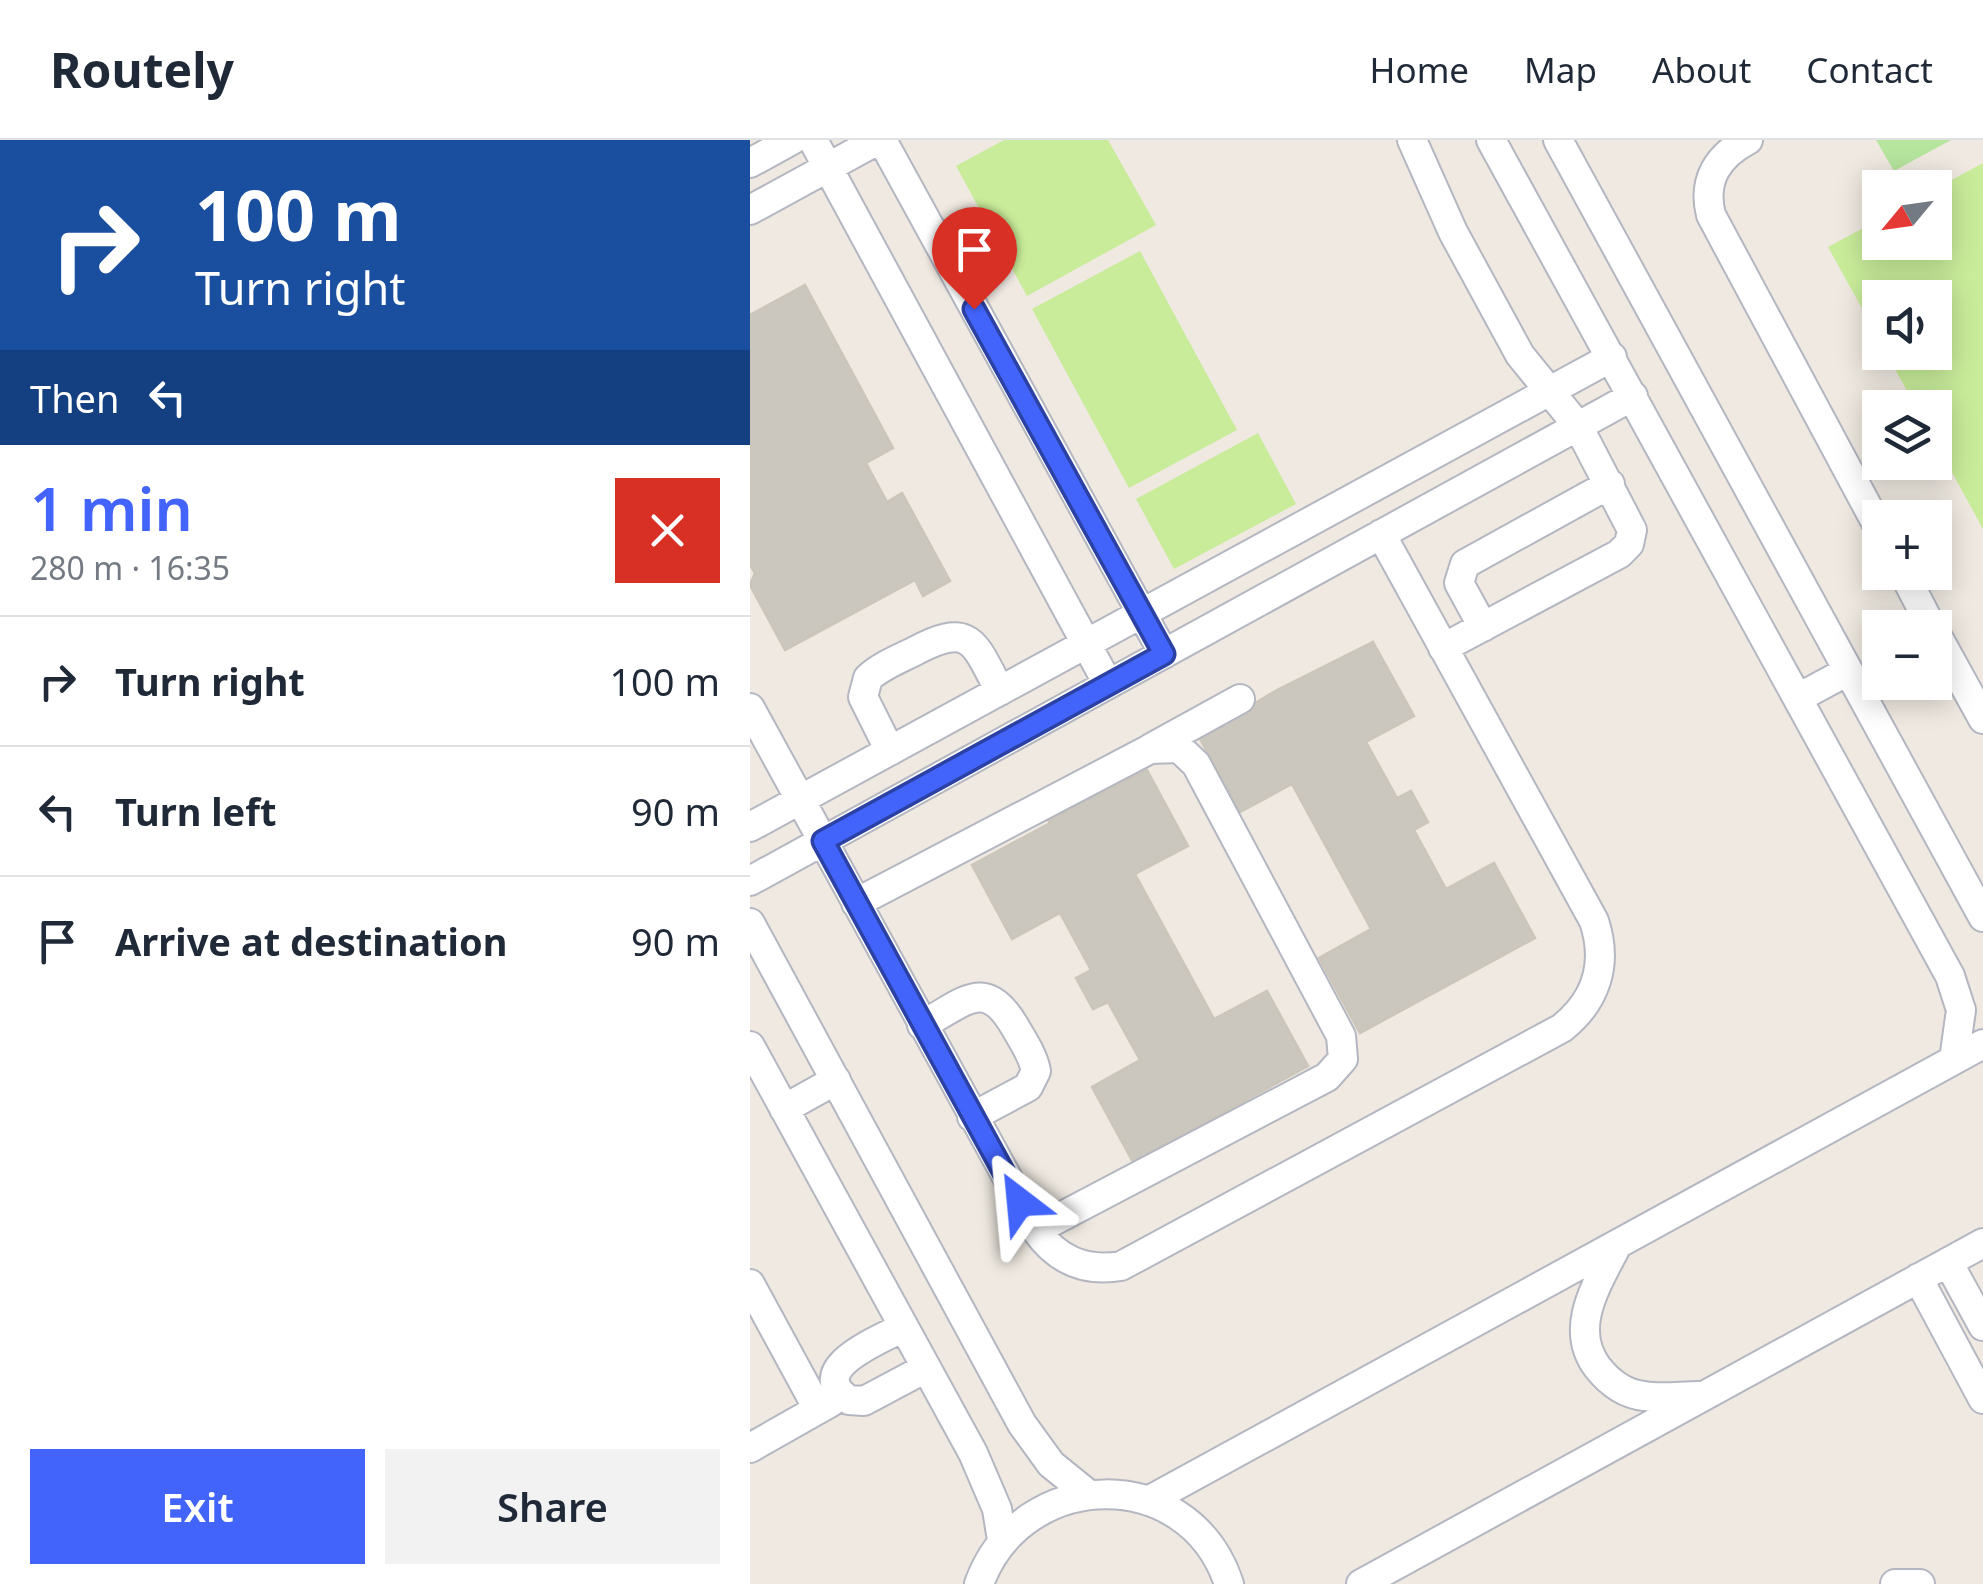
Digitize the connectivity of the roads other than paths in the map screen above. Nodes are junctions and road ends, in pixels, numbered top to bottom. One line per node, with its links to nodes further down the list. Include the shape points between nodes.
1 (792, 140): 8 (street)
2 (814, 140): 9 (street)
3 (880, 140): 9 (street); 18 (street)
4 (1412, 140): 12 (street, via 1520,354)
5 (1491, 140): 11 (street)
6 (1748, 140): 16 (street, via 1716,166 1708,190 1711,215)
7 (1572, 148): 24 (street)
8 (750, 163)
9 (826, 168): 10 (street); 20 (street)
10 (750, 210)
11 (1612, 357): 12 (street); 13 (street)
12 (1552, 389): 14 (street); 18 (street)
13 (1633, 396): 14 (street); 27 (street)
14 (1578, 426): 15 (street); 17 (street)
15 (1610, 484): 19 (street, via 1631,523 1624,550); 19 (street, via 1465,564 1459,584)
16 (1864, 500)
17 (1381, 534): 21 (street); 22 (street)
18 (1142, 614): 20 (street); 22 (street)
19 (1483, 627): 21 (street)
20 (1086, 644): 25 (street); 26 (street)
21 (1443, 648): 47 (street, via 1594,921 1601,955 1586,1004 1562,1028 1134,1262 1079,1265 1054,1252)
22 (1164, 654): 25 (street)
23 (1952, 663): 30 (street)
24 (1848, 671): 27 (street); 38 (street)
25 (1108, 684): 35 (street)
26 (1000, 690): 32 (street); 32 (street, via 975,646 958,635 872,673 864,697)
27 (1798, 698): 43 (street, via 1957,993 1962,1028)
28 (1240, 699): 31 (street)
29 (750, 708): 33 (street)
30 (1983, 719)
31 (1150, 749): 37 (street); 47 (street, via 1179,748 1196,764 1341,1036 1343,1059 1326,1077)
32 (890, 750): 33 (street)
33 (800, 800): 34 (street); 35 (street)
34 (750, 827)
35 (823, 841): 36 (street); 37 (street)
36 (750, 881)
37 (856, 902): 40 (street)
38 (1983, 917)
39 (750, 923): 44 (street)
40 (922, 1025): 46 (street); 46 (street, via 990,996 1003,1006 1033,1059 1036,1071 1028,1087)
41 (1983, 1044): 43 (street)
42 (750, 1046): 45 (street)
43 (1954, 1060): 49 (street)
44 (836, 1080): 45 (street); 60 (street, via 1028,1434 1050,1464)
45 (784, 1109): 54 (street)
46 (972, 1116): 47 (street)
47 (1036, 1230)
48 (1983, 1243): 50 (street)
49 (1617, 1245): 56 (street, via 1585,1319 1592,1361 1623,1390); 61 (street)
50 (1948, 1262): 51 (street); 53 (street)
51 (1918, 1278): 56 (street); 57 (street)
52 (750, 1284): 58 (street)
53 (1983, 1326)
54 (904, 1327): 55 (street); 58 (street, via 843,1360)
55 (926, 1368): 58 (street, via 864,1401); 62 (street, via 990,1489)
56 (1702, 1396): 65 (street)
57 (1983, 1399)
58 (830, 1402): 59 (street)
59 (750, 1448)
60 (1088, 1494): 61 (street); 62 (street, via 1026,1518)
61 (1148, 1501): 64 (street, via 1182,1519 1209,1546)
62 (1002, 1540): 63 (street)
63 (979, 1584)
64 (1229, 1584)
65 (1361, 1584)
66 (1895, 1584): 67 (street)
67 (1920, 1584)

